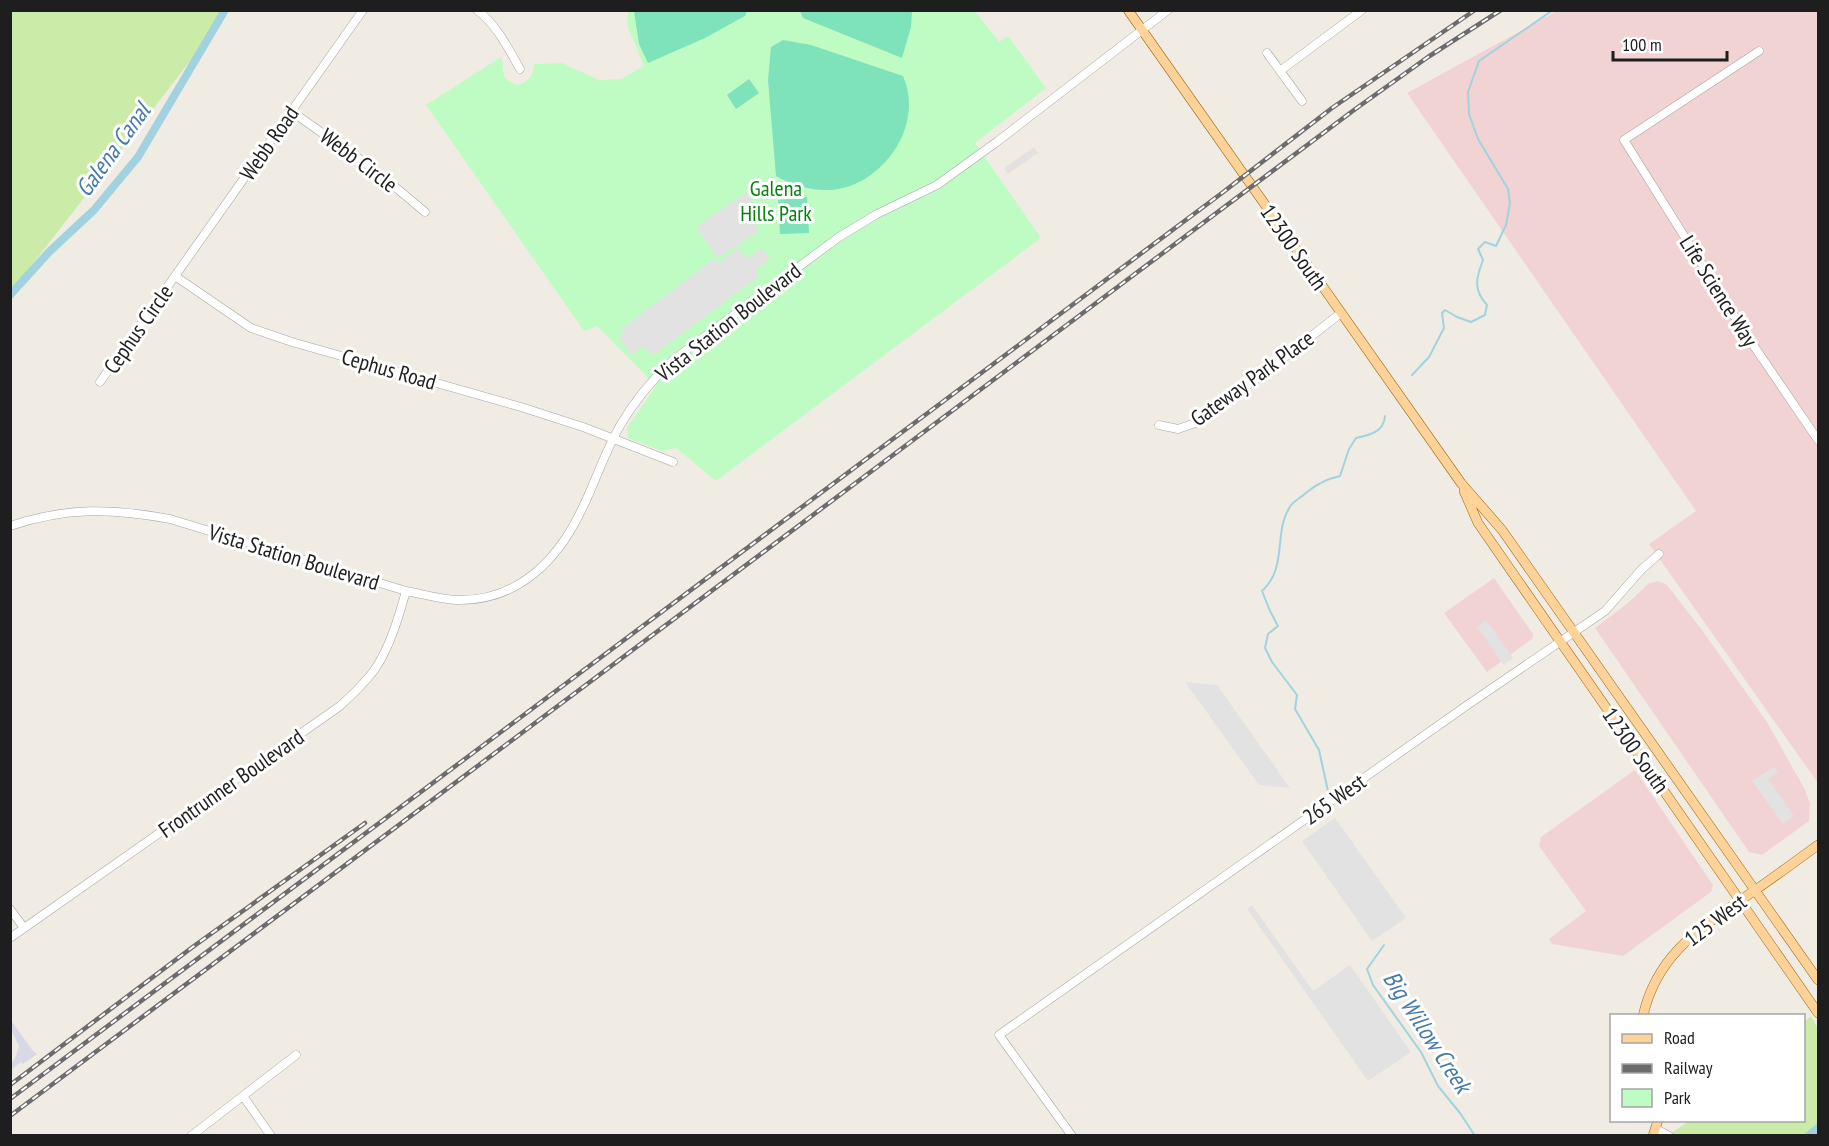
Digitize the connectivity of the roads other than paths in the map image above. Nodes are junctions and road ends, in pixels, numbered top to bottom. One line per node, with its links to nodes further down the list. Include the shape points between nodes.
1 (363, 10): 14 (street, Webb Road)
2 (477, 10): 11 (street, via 494,27)
3 (1128, 10): 8 (main road, 12300 South)
4 (1168, 10): 8 (street, Vista Station Boulevard)
5 (1344, 10): 7 (street)
6 (1362, 10): 7 (street)
7 (1350, 19): 12 (street)
8 (1141, 30): 17 (main road, 12300 South); 20 (street, Vista Station Boulevard, via 937,185 839,237 673,360 651,382)
9 (1759, 51): 21 (street, Life Science Way, via 1624,140 1743,330)
10 (1267, 53): 12 (street)
11 (520, 69)
12 (1280, 71): 13 (street)
13 (1302, 101)
14 (291, 111): 15 (street, Webb Circle, via 376,171); 16 (street, Webb Road)
15 (425, 212)
16 (175, 276): 18 (street, Cephus Circle); 20 (street, Cephus Road, via 251,328 521,407)
17 (1341, 314): 19 (street, Gateway Park Place, via 1195,423 1179,429); 23 (main road, 12300 South)
18 (100, 382)
19 (1160, 425)
20 (613, 440): 22 (street, Cephus Road); 26 (street, Vista Station Boulevard, via 570,531 540,570 526,581 481,599 458,600)
21 (1818, 440)
22 (673, 462)
23 (1461, 483): 27 (main road, 12300 South, via 1502,530); 28 (main road, 12300 South, via 1478,522)
24 (10, 526): 26 (street, Vista Station Boulevard, via 81,510 146,514)
25 (1659, 554): 27 (street, 265 West, via 1605,611)
26 (406, 591): 33 (street, Frontrunner Boulevard, via 376,668 340,706)
27 (1574, 633): 28 (street, 265 West); 30 (main road, 12300 South)
28 (1562, 642): 31 (main road, 12300 South); 43 (street, 265 West, via 999,1035)
29 (1818, 844): 30 (main road, 125 West)
30 (1756, 890): 31 (main road, 125 West); 35 (main road, 12300 South)
31 (1741, 900): 36 (main road, 12300 South); 37 (main road, 125 West, via 1678,948 1656,980)
32 (10, 909): 33 (street)
33 (24, 928): 34 (street, Frontrunner Boulevard)
34 (10, 938)
35 (1818, 980)
36 (1818, 1013)
37 (1644, 1014)
38 (296, 1055): 39 (street)
39 (243, 1096): 41 (street); 42 (street)
40 (1656, 1128): 44 (street)
41 (191, 1136)
42 (271, 1136)
43 (1072, 1136)
44 (1669, 1136)

